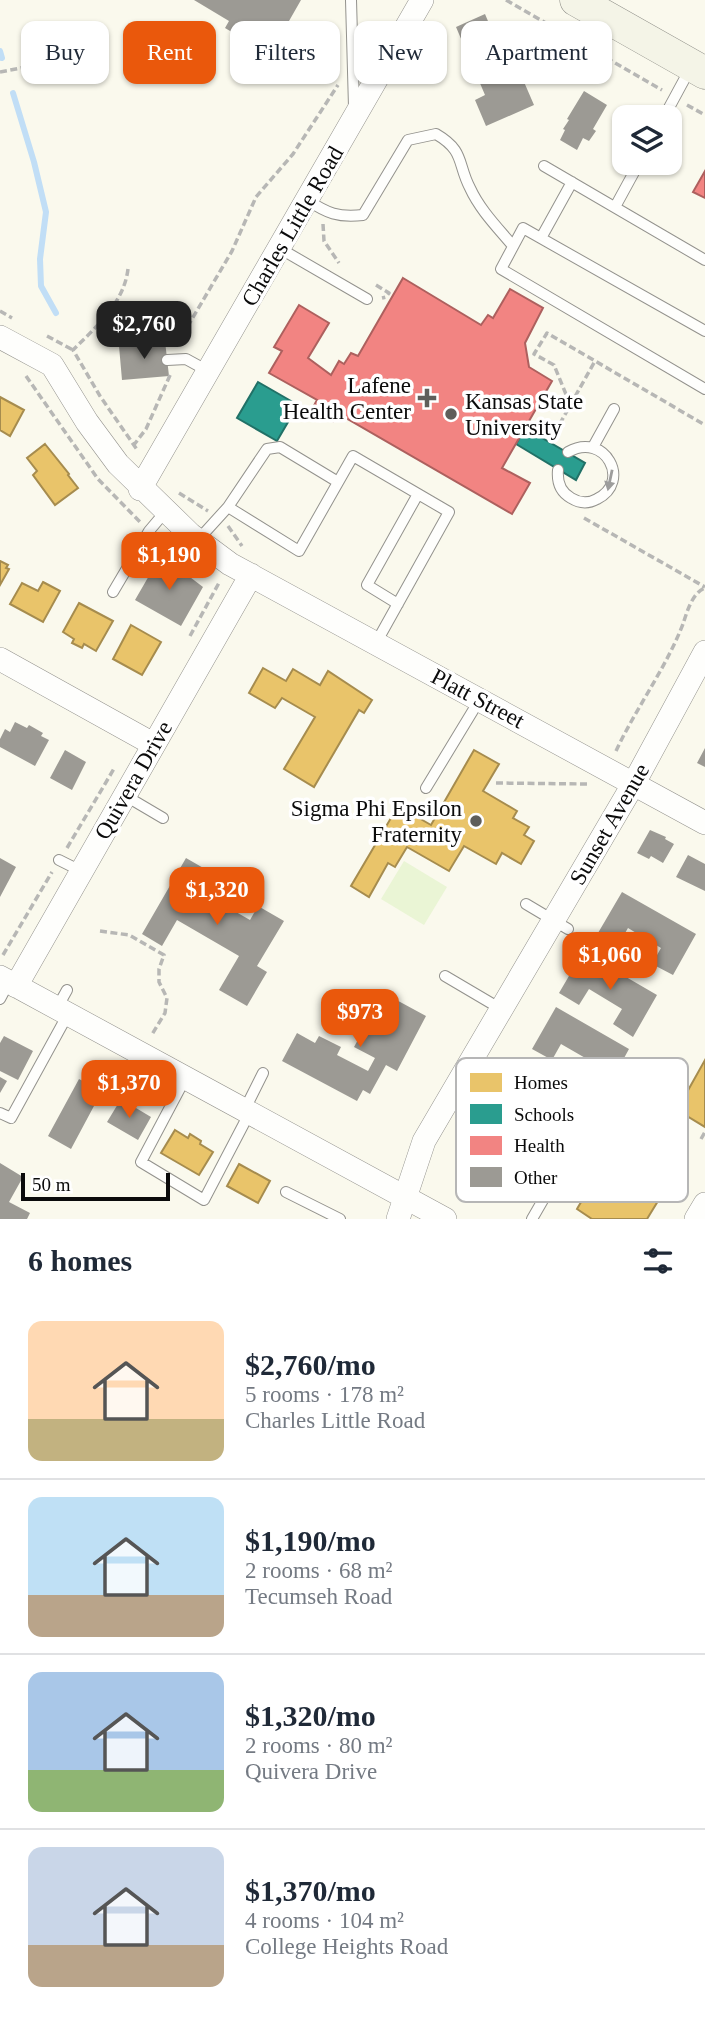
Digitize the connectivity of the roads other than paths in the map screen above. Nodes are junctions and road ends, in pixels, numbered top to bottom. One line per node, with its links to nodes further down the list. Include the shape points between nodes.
1 (351, 0): 6 (lane)
2 (422, 0): 6 (street, Charles Little Road)
3 (576, 0): 4 (street)
4 (698, 69): 5 (lane)
5 (670, 105)
6 (355, 117): 10 (street, Charles Little Road)
7 (544, 166): 9 (lane)
8 (632, 175): 11 (lane)
9 (572, 182): 11 (lane); 12 (lane)
10 (316, 206): 13 (lane, via 345,217 363,215 408,140 436,134 459,153 469,187); 14 (street, Charles Little Road)
11 (615, 207): 15 (lane)
12 (541, 238): 13 (lane, via 523,228); 17 (lane)
13 (513, 246): 21 (lane, via 501,269)
14 (279, 248): 16 (lane); 20 (street, Charles Little Road)
15 (705, 260)
16 (367, 299)
17 (705, 331)
18 (0, 337): 26 (street, Platt Street, via 52,365 118,464)
19 (172, 360): 20 (lane, via 186,359)
20 (208, 371): 26 (street, Charles Little Road)
21 (705, 389)
22 (614, 409): 23 (lane)
23 (593, 447): 24 (lane); 25 (lane, one-way to 25, via 612,467 611,485 600,498 582,502 566,495)
24 (568, 452)
25 (558, 470)
26 (145, 480): 30 (street, Platt Street)
27 (338, 482): 28 (lane, via 353,456); 29 (lane, via 281,447 267,449); 29 (lane, via 299,551)
28 (418, 494): 34 (lane, via 367,585); 34 (lane, via 449,512)
29 (228, 507): 31 (lane)
30 (165, 512): 31 (street, Platt Street); 33 (lane)
31 (198, 540): 32 (street, Platt Street)
32 (251, 575): 35 (street, Platt Street); 39 (street, Quivera Drive)
33 (113, 592)
34 (398, 604): 35 (lane)
35 (376, 643): 38 (street, Platt Street)
36 (0, 659): 39 (street)
37 (701, 667): 40 (street, Sunset Avenue)
38 (480, 699): 40 (street, Platt Street); 41 (lane)
39 (144, 738): 42 (street, Quivera Drive)
40 (634, 783): 44 (street, Platt Street); 48 (street, Sunset Avenue)
41 (426, 788)
42 (124, 795): 43 (lane); 46 (street, Quivera Drive)
43 (163, 818)
44 (705, 822)
45 (59, 860): 46 (lane)
46 (80, 872): 50 (street, Quivera Drive)
47 (526, 904): 48 (lane)
48 (561, 925): 52 (street, Sunset Avenue)
49 (445, 976): 52 (lane)
50 (6, 980): 51 (street)
51 (64, 1004): 55 (street); 58 (lane, via 11,1118)
52 (501, 1009): 53 (street, Sunset Avenue)
53 (472, 1058)
54 (263, 1073): 57 (lane)
55 (186, 1077): 57 (street); 57 (lane, via 141,1162 204,1200)
56 (456, 1086): 62 (street, Sunset Avenue, via 424,1141)
57 (248, 1111): 62 (street)
58 (0, 1113)
59 (286, 1192): 63 (lane)
60 (542, 1202): 65 (lane)
61 (705, 1204): 66 (street)
62 (402, 1208): 64 (street)
63 (340, 1219)
64 (445, 1219)
65 (532, 1219)
66 (696, 1219)

